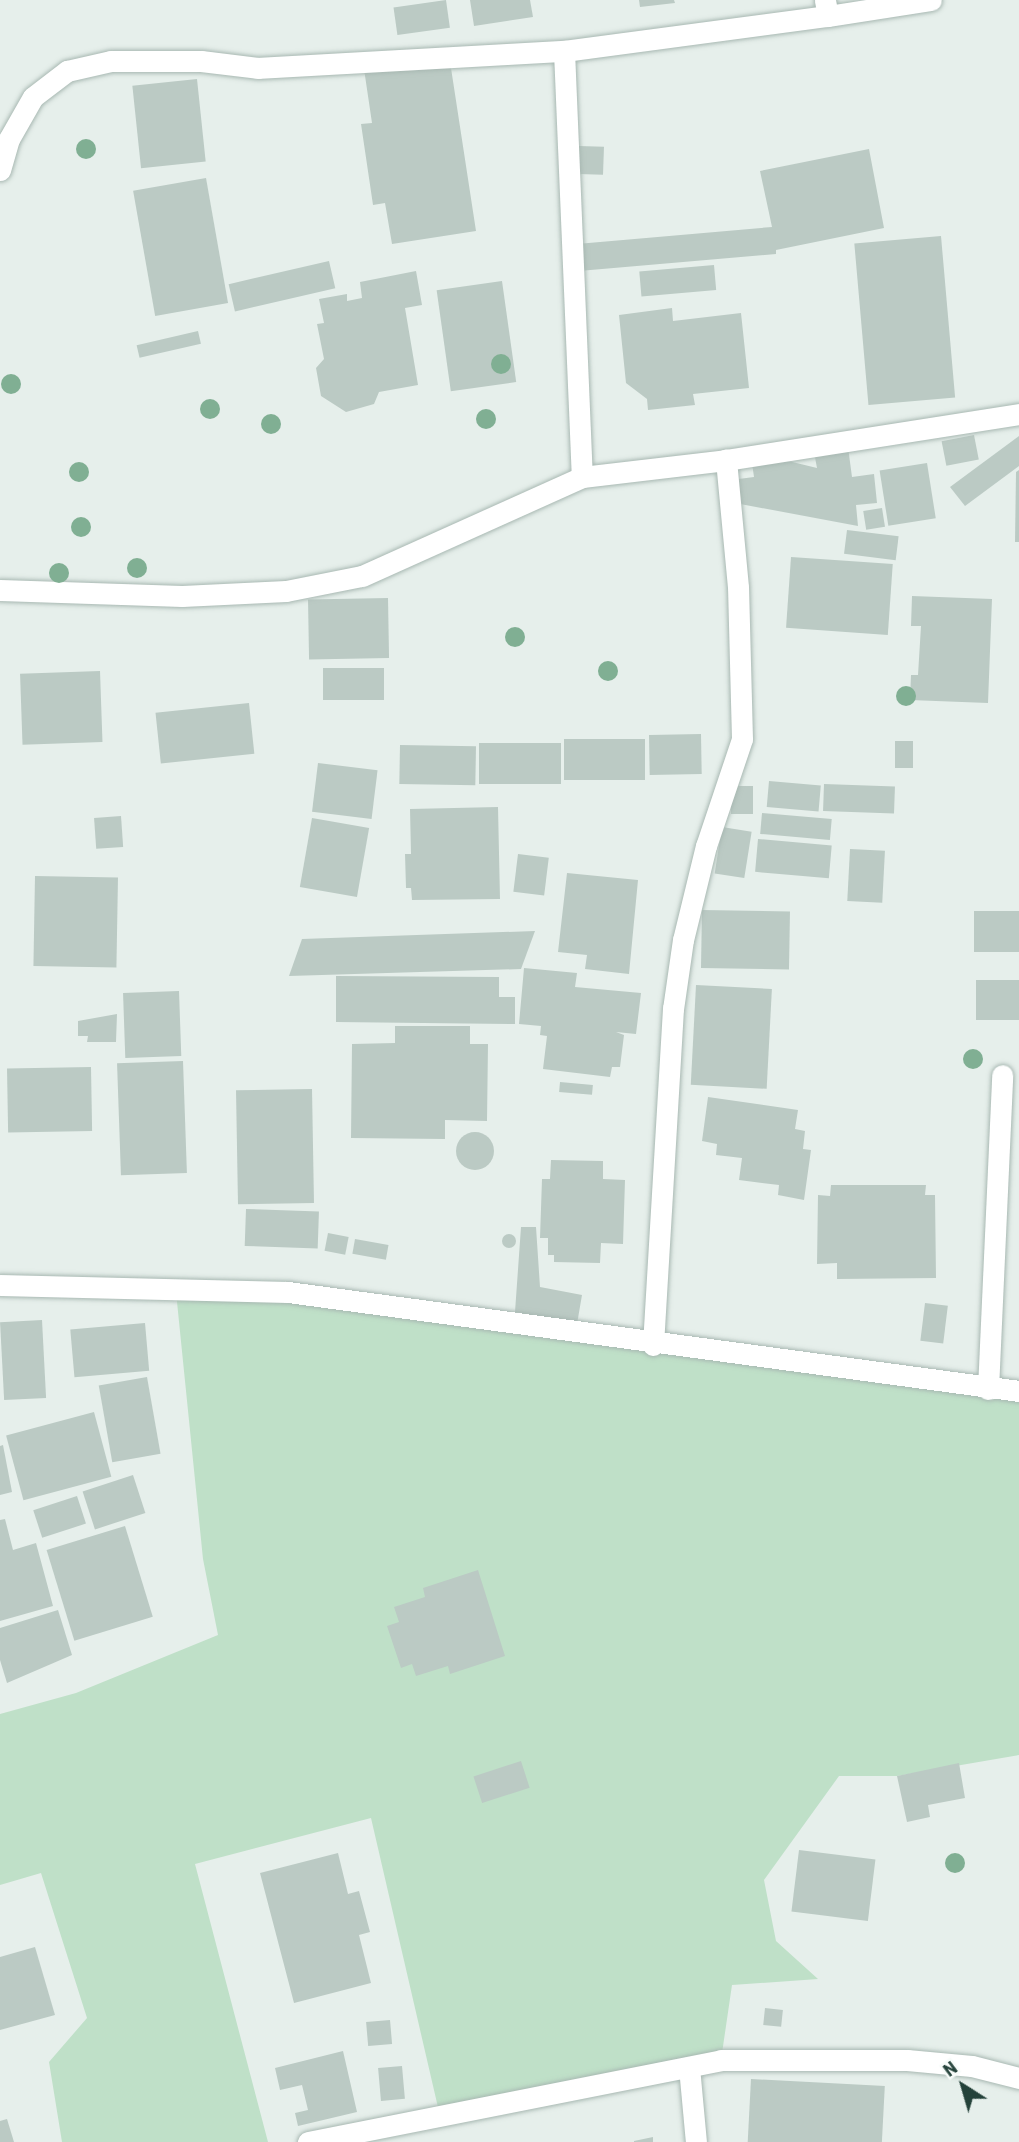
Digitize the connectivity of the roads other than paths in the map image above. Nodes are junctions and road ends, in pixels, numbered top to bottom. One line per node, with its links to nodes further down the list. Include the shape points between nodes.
1 (931, 0): 2 (street)
2 (826, 8): 3 (street)
3 (564, 51): 4 (street, via 258,68 201,61 111,61 66,71 33,97 9,139); 7 (street)
4 (0, 170)
5 (1019, 414): 6 (street)
6 (726, 460): 7 (street); 11 (street, via 738,587 742,739 706,846 683,940 673,1009)
7 (582, 477): 8 (street, via 349,579 286,591 182,596)
8 (0, 590)
9 (1002, 1075): 12 (street)
10 (0, 1285): 11 (street, via 288,1292)
11 (653, 1345): 12 (street)
12 (988, 1390): 13 (street)
13 (1019, 1391)
14 (689, 2067): 15 (street, via 720,2060 907,2060 972,2066); 16 (street); 17 (street)
15 (1019, 2078)
16 (308, 2142)
17 (695, 2142)

